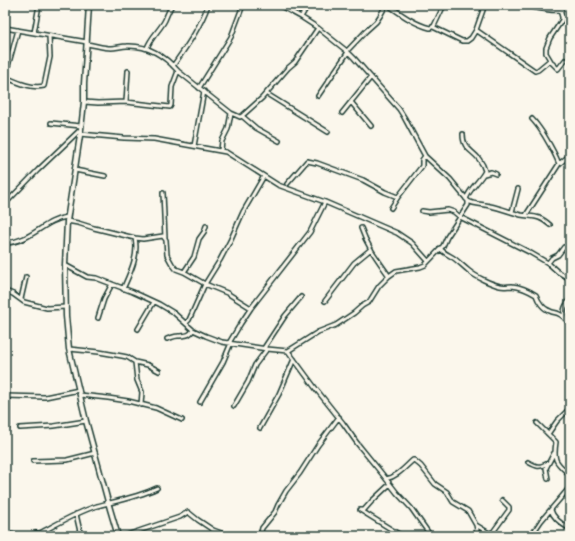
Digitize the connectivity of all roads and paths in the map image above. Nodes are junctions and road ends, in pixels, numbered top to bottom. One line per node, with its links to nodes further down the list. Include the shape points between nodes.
1 (39, 5): 22 (street)
2 (89, 5): 24 (street)
3 (172, 5): 25 (street)
4 (208, 5): 29 (street, via 197,30)
5 (243, 5): 34 (street, via 231,37)
6 (279, 5): 14 (street)
7 (308, 5): 14 (street)
8 (387, 5): 17 (street, via 412,21); 26 (street, via 376,22)
9 (444, 5): 17 (street)
10 (520, 5): 13 (street)
11 (564, 5): 13 (street)
12 (483, 10): 21 (street)
13 (560, 10): 15 (street)
14 (301, 17): 19 (street)
15 (562, 17): 16 (street); 27 (street, via 546,48)
16 (570, 19)
17 (432, 27): 21 (street, via 462,41 471,38)
18 (5, 28): 20 (street)
19 (318, 28): 26 (street); 36 (street, via 296,62)
20 (18, 30): 22 (street); 32 (street)
21 (476, 30): 27 (street, via 534,71)
22 (34, 33): 23 (street)
23 (49, 36): 24 (street); 32 (street, via 50,57 44,86 28,86)
24 (87, 43): 25 (street, via 111,48); 38 (street)
25 (147, 48): 29 (street)
26 (348, 52): 33 (street); 37 (street)
27 (550, 60): 28 (street, via 558,69)
28 (565, 60)
29 (174, 66): 31 (street)
30 (128, 71): 39 (street)
31 (178, 71): 34 (street); 39 (street, via 172,87 170,107)
32 (5, 77)
33 (370, 77): 40 (street); 55 (street, via 404,117)
34 (199, 88): 35 (street)
35 (204, 92): 41 (street); 52 (street)
36 (267, 94): 43 (street); 48 (street)
37 (318, 96)
38 (84, 102): 39 (street); 47 (street)
39 (126, 102)
40 (351, 102): 42 (street); 46 (street)
41 (231, 113): 43 (street); 53 (street)
42 (342, 113)
43 (242, 116): 51 (street, via 256,128)
44 (532, 119): 56 (street, via 551,146)
45 (51, 123): 47 (street)
46 (371, 126)
47 (81, 127): 49 (street); 68 (street)
48 (328, 132)
49 (80, 134): 52 (street, via 154,139); 57 (street)
50 (463, 134): 58 (street, via 465,146 478,159 485,171)
51 (279, 141)
52 (194, 146): 53 (street)
53 (221, 150): 61 (street)
54 (570, 155): 56 (street)
55 (425, 156): 65 (street, via 422,166); 67 (street, via 450,179)
56 (559, 164): 72 (street)
57 (75, 170): 60 (street); 74 (street)
58 (484, 174): 59 (street); 67 (street, via 468,194)
59 (496, 174)
60 (106, 176)
61 (264, 176): 66 (street, via 278,185); 92 (street)
62 (287, 184): 65 (street, via 308,161 363,180)
63 (518, 189): 71 (street)
64 (163, 193): 79 (street)
65 (398, 197): 69 (street)
66 (325, 202): 84 (street, via 397,233 412,243); 101 (street, via 310,232)
67 (469, 202): 71 (street); 73 (street)
68 (5, 204)
69 (392, 208)
70 (422, 211): 73 (street, via 448,210)
71 (512, 212): 72 (street)
72 (526, 215): 75 (street, via 540,218)
73 (460, 217): 81 (street); 85 (street)
74 (67, 219): 78 (street); 80 (street, via 60,218 23,239); 86 (street)
75 (550, 225)
76 (206, 226): 87 (street, via 194,257)
77 (361, 228): 82 (street)
78 (135, 238): 79 (street); 93 (street, via 135,256)
79 (165, 238): 87 (street, via 169,259 176,269)
80 (5, 243)
81 (440, 248): 84 (street); 103 (street, via 475,275 500,286 519,287 536,294 542,306)
82 (371, 249): 88 (street); 98 (street, via 354,263)
83 (570, 249): 85 (street, via 564,247)
84 (428, 262): 88 (street, via 420,267 396,271)
85 (548, 263): 90 (street)
86 (65, 265): 91 (street, via 87,277); 100 (street)
87 (184, 272): 92 (street)
88 (388, 276): 112 (street, via 369,302)
89 (26, 277): 96 (street)
90 (570, 279)
91 (112, 284): 93 (street); 102 (street)
92 (205, 284): 101 (street, via 227,293); 104 (street)
93 (123, 289): 99 (street)
94 (5, 291): 96 (street)
95 (301, 297): 111 (street, via 285,316)
96 (21, 299): 100 (street, via 47,308)
97 (570, 299): 103 (street, via 564,310)
98 (324, 300)
99 (154, 302): 104 (street); 106 (street)
100 (66, 307): 110 (street)
101 (251, 308): 109 (street)
102 (98, 318)
103 (566, 319): 105 (street)
104 (186, 323): 107 (street)
105 (570, 325)
106 (138, 329)
107 (193, 330): 108 (street, via 188,336); 109 (street)
108 (167, 339)
109 (230, 343): 111 (street); 119 (street, via 227,354)
110 (69, 349): 114 (street, via 122,356); 116 (street)
111 (265, 349): 112 (street); 121 (street)
112 (288, 351): 113 (street)
113 (294, 359): 123 (street); 128 (street, via 279,394)
114 (135, 362): 115 (street); 120 (street, via 137,380 142,392)
115 (159, 371)
116 (79, 390): 117 (street); 118 (street, via 45,397)
117 (80, 395): 120 (street); 125 (street)
118 (6, 396): 129 (street, via 8,426)
119 (200, 402)
120 (141, 405): 124 (street, via 156,408)
121 (234, 406)
122 (570, 408): 130 (street)
123 (339, 417): 137 (street); 154 (street, via 286,491 275,512 262,528)
124 (182, 420)
125 (86, 421): 127 (street); 132 (street)
126 (536, 423): 130 (street)
127 (20, 428)
128 (260, 428)
129 (5, 434)
130 (548, 434): 131 (street, via 556,442)
131 (555, 452): 135 (street); 136 (street, via 556,460)
132 (95, 453): 133 (street, via 67,460); 143 (street)
133 (33, 461)
134 (528, 462): 135 (street, via 541,467)
135 (549, 463): 138 (street, via 546,468)
136 (570, 475)
137 (386, 479): 139 (street); 146 (street, via 392,478 413,460 435,484 447,492 453,502 468,511)
138 (548, 479)
139 (390, 484): 155 (street, via 364,510 360,510); 156 (street, via 411,508)
140 (570, 487): 144 (street)
141 (156, 488): 143 (street)
142 (502, 500): 146 (street, via 509,510 493,532 489,533)
143 (108, 504): 145 (street); 151 (street)
144 (551, 509): 147 (street, via 552,514); 158 (street)
145 (76, 514): 149 (street); 150 (street)
146 (476, 525): 157 (street, via 477,532)
147 (570, 529)
148 (5, 534): 149 (street)
149 (40, 534)
150 (81, 536)
151 (118, 536)
152 (124, 536): 153 (street, via 188,512 213,530)
153 (228, 536)
154 (260, 536)
155 (402, 536)
156 (429, 536)
157 (474, 536)
158 (531, 536)

